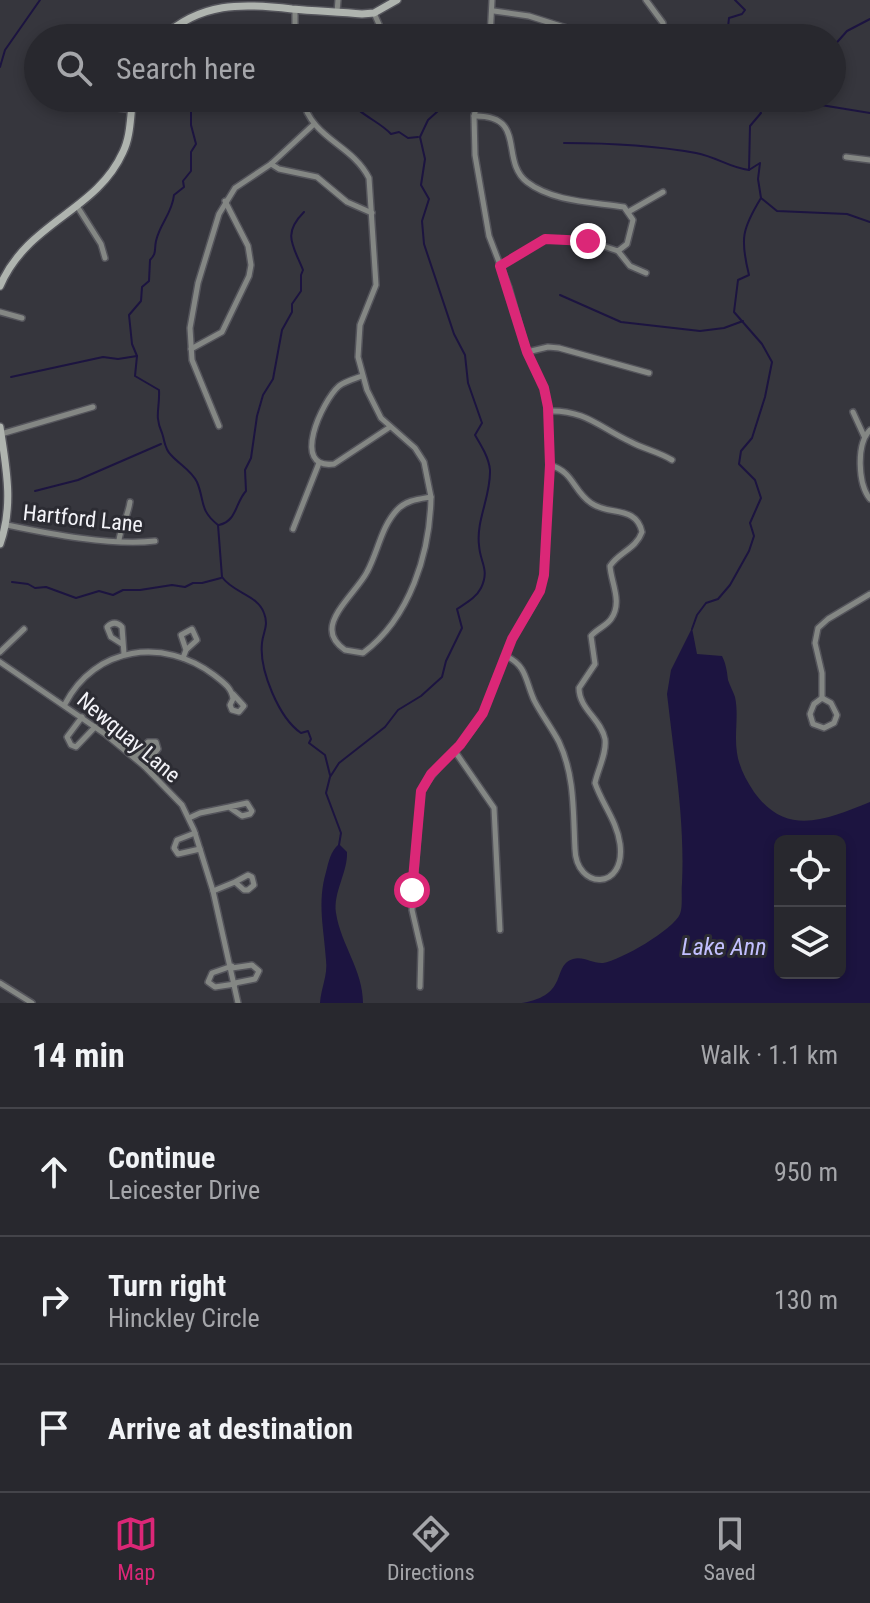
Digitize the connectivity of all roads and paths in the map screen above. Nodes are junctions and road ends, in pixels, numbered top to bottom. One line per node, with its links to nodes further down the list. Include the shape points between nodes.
1 (338, 0): 8 (street)
2 (397, 0): 9 (main road)
3 (492, 0): 7 (street)
4 (646, 0): 15 (street)
5 (254, 2): 6 (main road); 10 (main road, via 226,5)
6 (295, 9): 8 (main road); 11 (street)
7 (494, 11): 13 (street); 14 (street)
8 (337, 12): 9 (main road)
9 (374, 13): 12 (street)
10 (179, 24)
11 (295, 24)
12 (379, 24)
13 (492, 24)
14 (555, 24)
15 (663, 24)
16 (132, 112): 26 (main road, via 128,140 112,173)
17 (306, 112): 20 (street)
18 (475, 112): 19 (street)
19 (474, 116): 27 (street, via 490,115 505,127 517,170 535,187); 31 (street, via 489,236)
20 (313, 125): 23 (street); 28 (street, via 363,166)
21 (846, 157): 22 (street)
22 (870, 160)
23 (271, 164): 25 (street); 28 (street, via 317,177 347,202)
24 (663, 192): 27 (street)
25 (225, 201): 37 (street, via 198,283); 37 (street, via 248,246 249,276 222,332)
26 (77, 206): 30 (street); 33 (main road, via 32,239)
27 (628, 212): 29 (street, via 632,233)
28 (372, 213): 40 (street, via 376,285 360,325)
29 (618, 251): 31 (street, via 588,241 545,239); 32 (street, via 630,266)
30 (105, 258)
31 (500, 266): 38 (street)
32 (646, 273)
33 (2, 275): 34 (main road)
34 (0, 286)
35 (0, 312): 36 (street)
36 (22, 318)
37 (191, 349): 44 (street)
38 (527, 352): 39 (street, via 559,348); 42 (street)
39 (649, 373)
40 (362, 376): 46 (street, via 373,405); 51 (street, via 341,384 318,416 312,444)
41 (93, 407): 48 (street)
42 (548, 411): 50 (street, via 583,415); 52 (street)
43 (853, 412): 49 (street)
44 (219, 426)
45 (0, 427): 48 (main road)
46 (390, 427): 51 (street, via 334,464); 54 (street, via 424,462)
47 (870, 430): 49 (street)
48 (1, 434): 53 (main road)
49 (864, 436): 55 (street, via 861,473)
50 (672, 460)
51 (319, 463): 58 (street)
52 (550, 465): 68 (street, via 543,583); 68 (street, via 569,474 587,501 632,515 642,532 637,544 610,566 617,599 614,613 591,636 595,664 579,688 581,701 605,737 595,783 621,848 617,871 607,879 588,876 577,862 569,770 521,666)
53 (4, 492): 57 (main road)
54 (431, 497): 54 (street, via 423,556 402,607 375,644 363,653 345,650 333,637 334,618 367,573 398,509)
55 (870, 499)
56 (130, 502): 59 (street)
57 (7, 525): 59 (street, Hartford Lane); 61 (main road)
58 (293, 529)
59 (119, 540): 60 (street, Hartford Lane)
60 (155, 541)
61 (0, 544)
62 (870, 594): 72 (street, via 818,628)
63 (24, 629): 66 (street)
64 (122, 644): 67 (street)
65 (186, 650): 69 (street)
66 (0, 652)
67 (124, 654): 69 (street, via 154,652); 73 (street, via 88,673)
68 (506, 656): 76 (street, via 483,713)
69 (183, 658): 71 (street, via 210,672)
70 (0, 662): 73 (street, Newquay Lane)
71 (233, 694)
72 (822, 698): 72 (street, via 810,714 813,724 824,728 837,715)
73 (65, 704): 74 (street, Newquay Lane)
74 (82, 717): 75 (street, Newquay Lane); 75 (street, via 67,737 71,745 81,744)
75 (95, 727): 77 (street, Newquay Lane)
76 (454, 750): 85 (street, via 494,808); 89 (street, via 431,774 417,808 412,910 421,949)
77 (134, 757): 78 (street, Newquay Lane); 78 (street, via 148,742 156,742 158,749)
78 (144, 766): 80 (street, Newquay Lane, via 171,791)
79 (229, 807): 80 (street)
80 (189, 818): 81 (street, Newquay Lane)
81 (195, 833): 82 (street, Newquay Lane); 82 (street, via 177,840 174,848 178,854)
82 (200, 849): 84 (street, Newquay Lane)
83 (235, 882): 84 (street)
84 (213, 891): 86 (street, Newquay Lane)
85 (500, 930)
86 (232, 967): 88 (street, Newquay Lane); 88 (street, via 252,965 259,971 255,979); 88 (street, via 212,973 208,982 215,987)
87 (0, 983): 90 (street)
88 (235, 983): 91 (street, Newquay Lane)
89 (420, 987)
90 (32, 1003)
91 (238, 1003)

